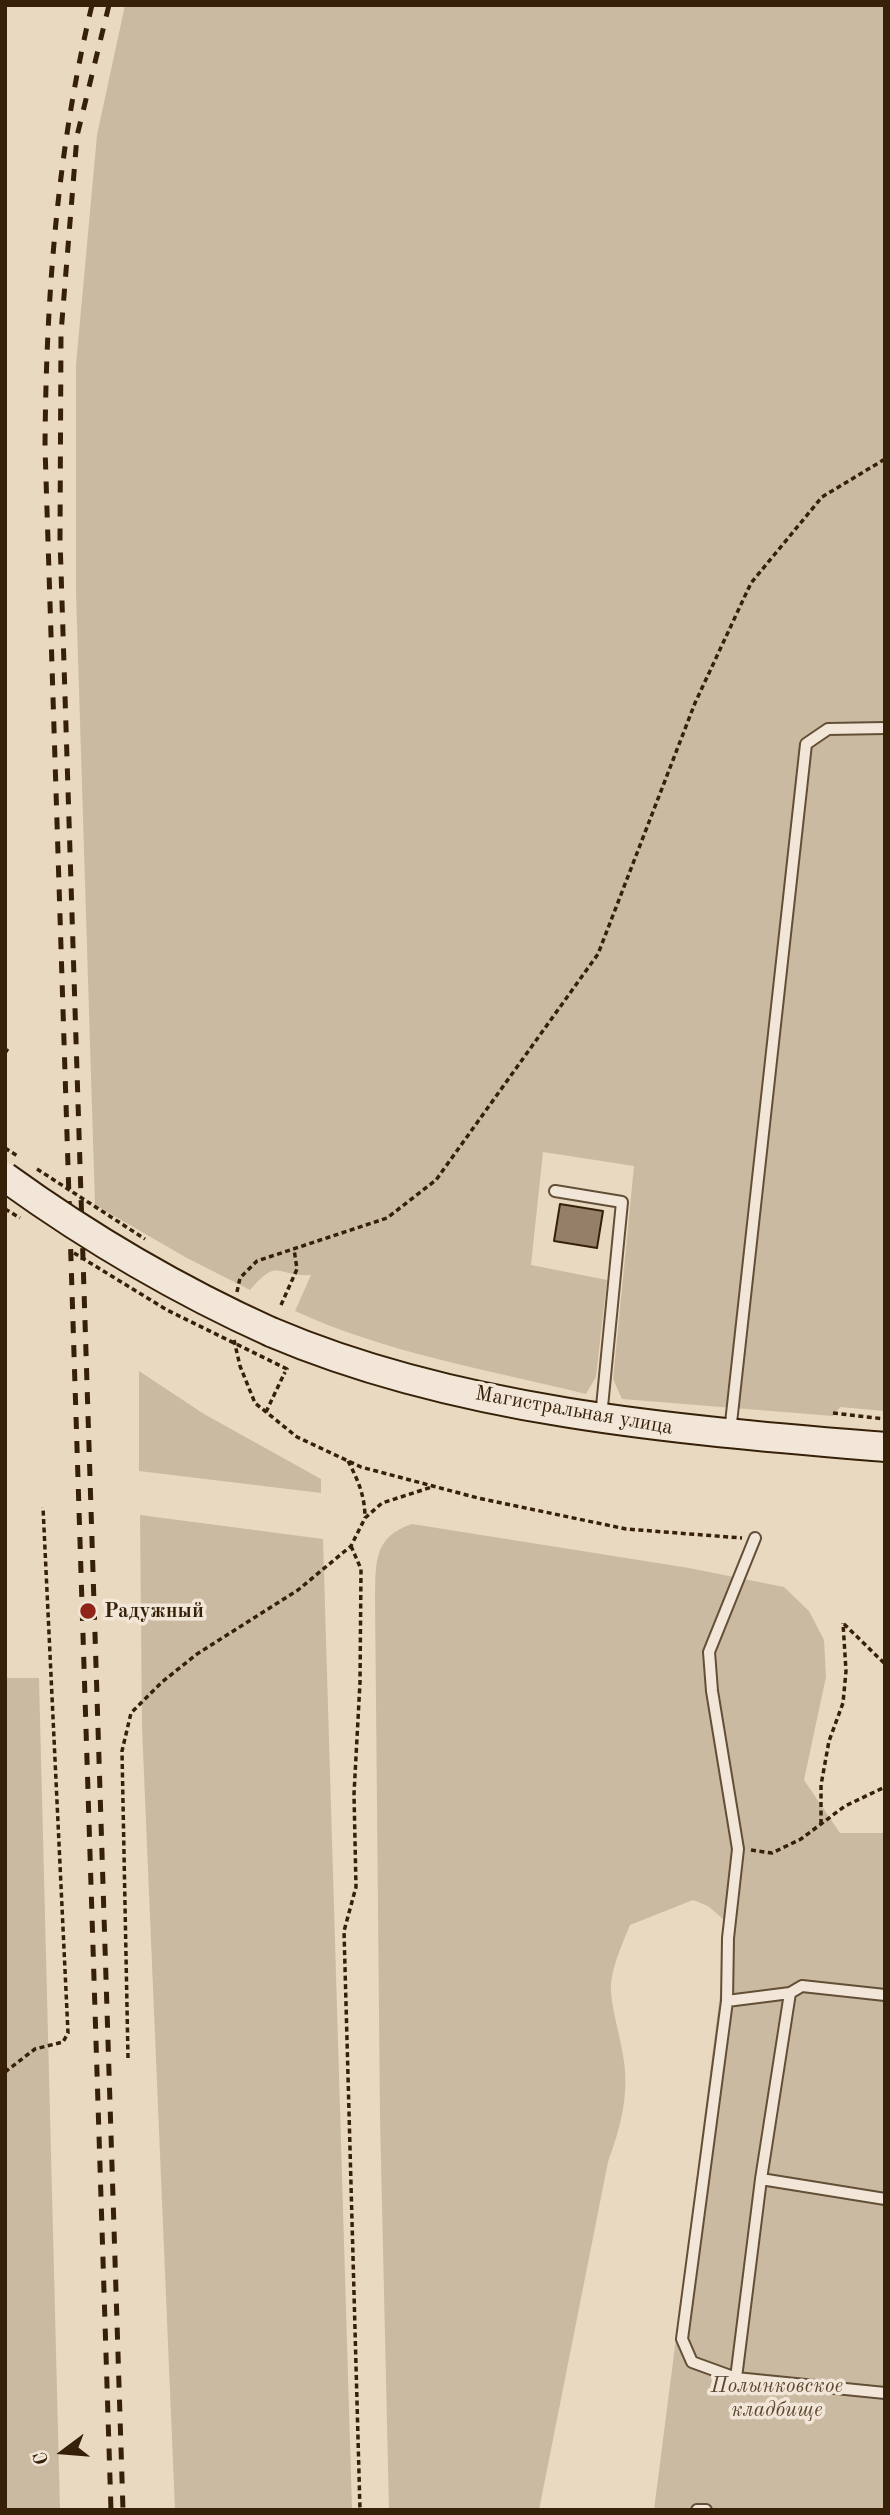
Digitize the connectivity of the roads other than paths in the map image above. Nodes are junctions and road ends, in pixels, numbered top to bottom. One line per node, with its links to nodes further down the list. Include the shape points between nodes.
1 (885, 728): 5 (lane, via 828,729 806,744)
2 (15, 1169): 4 (main road, Магистральная улица, bridge, via 80,1228 170,1281 277,1315 359,1365)
3 (555, 1191): 4 (lane, via 622,1202)
4 (600, 1416): 5 (main road, Магистральная улица)
5 (730, 1434): 6 (main road, Магистральная улица)
6 (885, 1447)
7 (755, 1538): 10 (lane, via 709,1652 738,1849 728,1938)
8 (790, 1993): 9 (lane, via 803,1986); 10 (lane); 11 (lane)
9 (885, 1995)
10 (727, 2001): 13 (lane, via 682,2339 692,2362)
11 (761, 2179): 12 (lane); 13 (lane)
12 (885, 2199)
13 (736, 2378): 14 (lane)
14 (885, 2393)
15 (697, 2510): 16 (lane)
16 (706, 2510)

